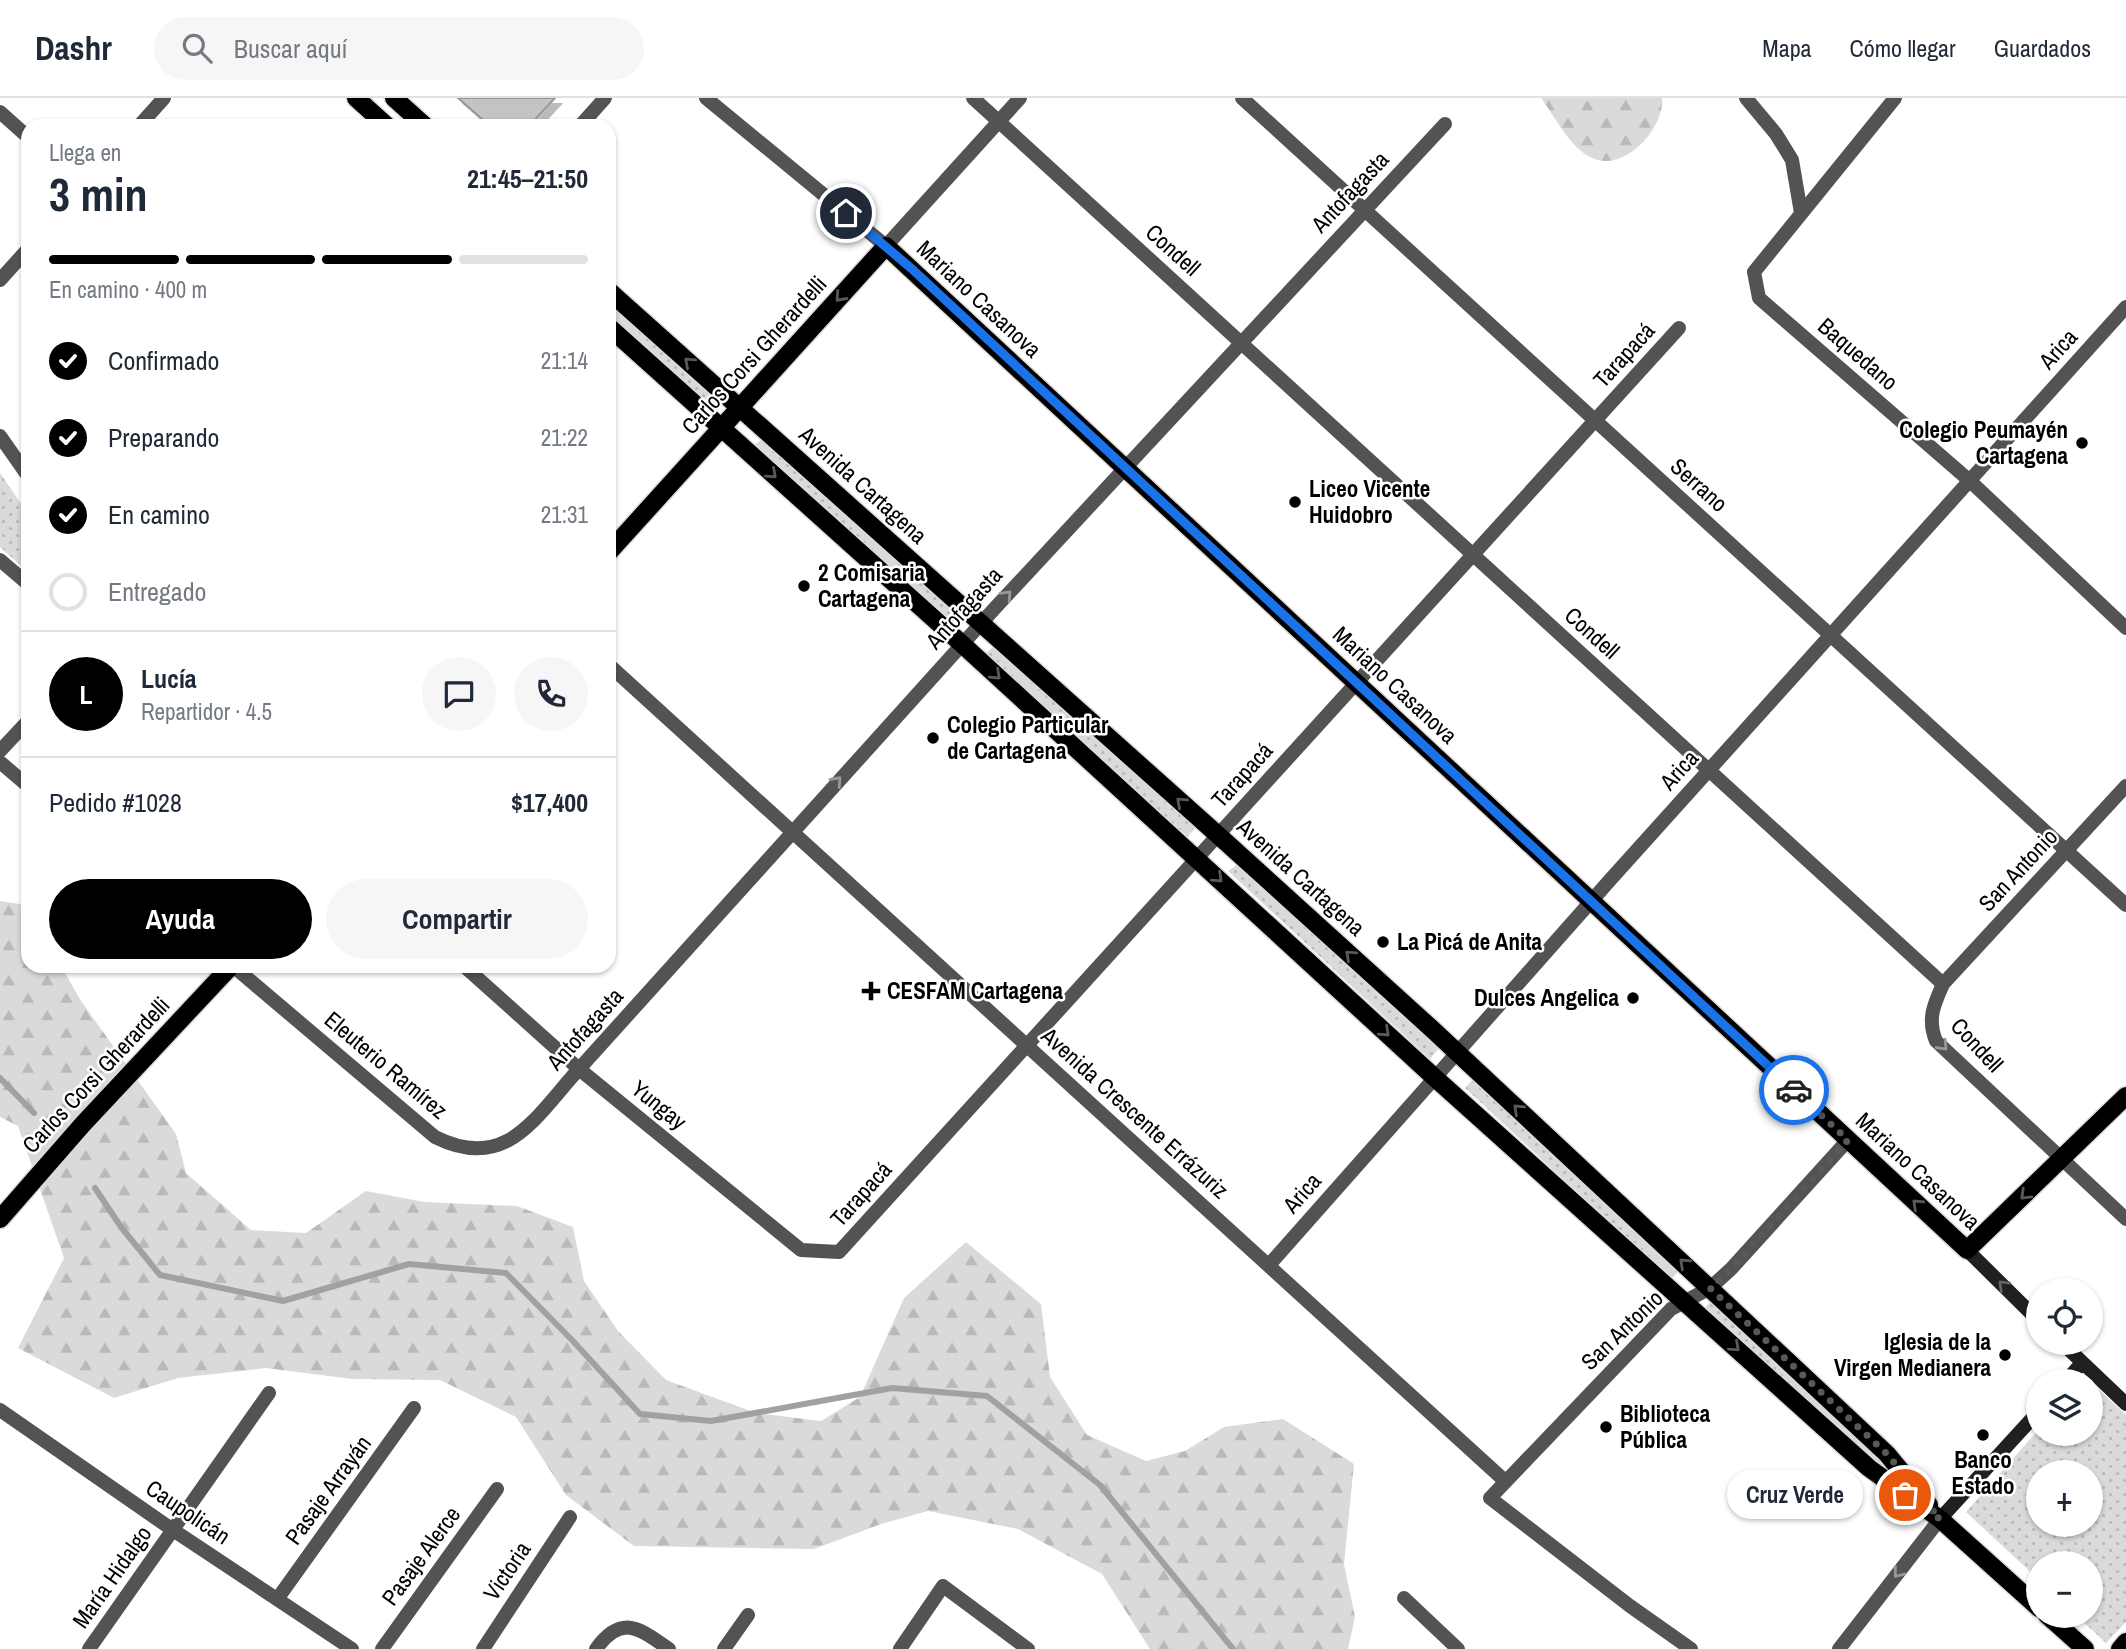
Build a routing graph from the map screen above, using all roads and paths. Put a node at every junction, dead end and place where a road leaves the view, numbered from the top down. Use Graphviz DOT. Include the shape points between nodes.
graph roads {
  1 [pos="164,98"];
  2 [pos="356,98"];
  3 [pos="394,98"];
  4 [pos="605,98"];
  5 [pos="706,98"];
  6 [pos="973,98"];
  7 [pos="1020,98"];
  8 [pos="1241,98"];
  9 [pos="1746,98"];
  10 [pos="1895,98"];
  11 [pos="0,112"];
  12 [pos="145,119"];
  13 [pos="379,119"];
  14 [pos="417,119"];
  15 [pos="586,119"];
  16 [pos="999,121"];
  17 [pos="1445,124"];
  18 [pos="21,131"];
  19 [pos="1364,210"];
  20 [pos="1801,213"];
  21 [pos="886,246"];
  22 [pos="21,257"];
  23 [pos="0,280"];
  24 [pos="616,297"];
  25 [pos="2126,307"];
  26 [pos="1679,328"];
  27 [pos="616,333"];
  28 [pos="1241,343"];
  29 [pos="740,407"];
  30 [pos="1595,421"];
  31 [pos="721,429"];
  32 [pos="0,436"];
  33 [pos="21,466"];
  34 [pos="1124,467"];
  35 [pos="1970,481"];
  36 [pos="616,544"];
  37 [pos="1473,555"];
  38 [pos="0,560"];
  39 [pos="21,578"];
  40 [pos="981,624"];
  41 [pos="2126,628"];
  42 [pos="1830,635"];
  43 [pos="962,644"];
  44 [pos="616,671"];
  45 [pos="1357,683"];
  46 [pos="21,728"];
  47 [pos="0,751"];
  48 [pos="0,762"];
  49 [pos="1709,771"];
  50 [pos="21,780"];
  51 [pos="2126,786"];
  52 [pos="792,832"];
  53 [pos="1218,835"];
  54 [pos="2066,850"];
  55 [pos="1197,859"];
  56 [pos="1592,901"];
  57 [pos="2126,905"];
  58 [pos="225,973"];
  59 [pos="240,973"];
  60 [pos="472,973"];
  61 [pos="1943,984"];
  62 [pos="1027,1045"];
  63 [pos="1457,1052"];
  64 [pos="579,1069"];
  65 [pos="1434,1077"];
  66 [pos="2126,1096"];
  67 [pos="524,1129"];
  68 [pos="1848,1140"];
  69 [pos="2062,1160"];
  70 [pos="0,1219"];
  71 [pos="2126,1219"];
  72 [pos="1967,1250"];
  73 [pos="839,1252"];
  74 [pos="1269,1265"];
  75 [pos="1710,1288"];
  76 [pos="1684,1302"];
  77 [pos="2026,1308"];
  78 [pos="2074,1355"];
  79 [pos="2082,1363"];
  80 [pos="2077,1369"];
  81 [pos="269,1393"];
  82 [pos="2126,1404"];
  83 [pos="414,1408"];
  84 [pos="0,1410"];
  85 [pos="2026,1425"];
  86 [pos="1506,1481"];
  87 [pos="497,1489"];
  88 [pos="570,1517"];
  89 [pos="1940,1519"];
  90 [pos="173,1530"];
  91 [pos="2026,1596"];
  92 [pos="278,1598"];
  93 [pos="1404,1598"];
  94 [pos="748,1615"];
  95 [pos="2062,1628"];
  96 [pos="2126,1642"];
  97 [pos="89,1649"];
  98 [pos="352,1649"];
  99 [pos="382,1649"];
  100 [pos="483,1649"];
  101 [pos="596,1649"];
  102 [pos="669,1649"];
  103 [pos="724,1649"];
  104 [pos="901,1649"];
  105 [pos="1028,1649"];
  106 [pos="1458,1649"];
  107 [pos="1691,1649"];
  108 [pos="1839,1649"];
  109 [pos="2085,1649"];
  110 [pos="2120,1649"];
  1 -- 12 [label="street"];
  2 -- 13 [label="main road"];
  3 -- 14 [label="main road"];
  4 -- 15 [label="street"];
  5 -- 21 [label="street, Mariano Casanova"];
  6 -- 16 [label="street, Condell"];
  7 -- 16 [label="street, Carlos Corsi Gherardelli"];
  8 -- 19 [label="street, Serrano"];
  9 -- 20 [label="street" via="1792,160"];
  10 -- 20 [label="street"];
  11 -- 18 [label="street"];
  16 -- 21 [label="street, Carlos Corsi Gherardelli"];
  16 -- 28 [label="street, Condell"];
  17 -- 19 [label="street, Antofagasta"];
  19 -- 28 [label="street, Antofagasta"];
  19 -- 30 [label="street, Serrano"];
  20 -- 35 [label="street, Baquedano" via="1754,272 1759,298"];
  21 -- 29 [label="main road, Carlos Corsi Gherardelli, one-way"];
  21 -- 34 [label="main road, Mariano Casanova"];
  22 -- 23 [label="street"];
  29 -- 24 [label="main road, Avenida Cartagena, one-way"];
  25 -- 35 [label="street, Arica"];
  26 -- 30 [label="street, Tarapacá"];
  27 -- 31 [label="main road, Avenida Cartagena"];
  28 -- 34 [label="street, Antofagasta"];
  28 -- 37 [label="street, Condell"];
  29 -- 31 [label="main road, Carlos Corsi Gherardelli"];
  29 -- 40 [label="main road, Avenida Cartagena"];
  30 -- 37 [label="street, Tarapacá"];
  30 -- 42 [label="street, Serrano"];
  31 -- 36 [label="main road, Carlos Corsi Gherardelli"];
  31 -- 43 [label="main road, Avenida Cartagena, one-way"];
  32 -- 33 [label="street"];
  40 -- 34 [label="street, Antofagasta, one-way"];
  34 -- 45 [label="main road, Mariano Casanova"];
  35 -- 41 [label="street, Baquedano"];
  35 -- 42 [label="street, Arica"];
  37 -- 45 [label="street, Tarapacá"];
  37 -- 49 [label="street, Condell"];
  38 -- 39 [label="street"];
  40 -- 43 [label="street, Antofagasta"];
  53 -- 40 [label="main road, Avenida Cartagena, one-way"];
  42 -- 49 [label="street, Arica"];
  42 -- 54 [label="street, Serrano"];
  52 -- 43 [label="street, Antofagasta, one-way"];
  43 -- 55 [label="main road, Avenida Cartagena, one-way"];
  44 -- 52 [label="street, Avenida Crescente Errázuriz"];
  45 -- 53 [label="street, Tarapacá"];
  45 -- 56 [label="main road, Mariano Casanova"];
  46 -- 47 [label="street"];
  48 -- 50 [label="street"];
  49 -- 56 [label="street, Arica"];
  49 -- 61 [label="street, Condell"];
  51 -- 54 [label="street, San Antonio"];
  52 -- 62 [label="street, Avenida Crescente Errázuriz"];
  52 -- 64 [label="street, Antofagasta"];
  53 -- 55 [label="street, Tarapacá"];
  63 -- 53 [label="main road, Avenida Cartagena, one-way"];
  54 -- 57 [label="street, Serrano"];
  54 -- 61 [label="street, San Antonio"];
  55 -- 62 [label="street, Tarapacá"];
  55 -- 65 [label="main road, Avenida Cartagena, one-way"];
  56 -- 63 [label="street, Arica"];
  56 -- 68 [label="main road, Mariano Casanova"];
  58 -- 70 [label="main road, Carlos Corsi Gherardelli"];
  59 -- 67 [label="street, Eleuterio Ramírez" via="435,1137 483,1150 504,1144"];
  60 -- 64 [label="street, Yungay"];
  61 -- 69 [label="street, Condell, one-way" via="1930,1020 1936,1041"];
  62 -- 73 [label="street, Tarapacá"];
  62 -- 74 [label="street, Avenida Crescente Errázuriz"];
  63 -- 65 [label="street, Arica"];
  75 -- 63 [label="main road, Avenida Cartagena, one-way"];
  64 -- 67 [label="street, Antofagasta"];
  64 -- 73 [label="street, Yungay" via="801,1250"];
  65 -- 74 [label="street, Arica"];
  65 -- 76 [label="main road, Avenida Cartagena"];
  66 -- 69 [label="main road"];
  72 -- 68 [label="main road, Mariano Casanova, one-way"];
  68 -- 75 [label="street, San Antonio"];
  69 -- 71 [label="street, Condell"];
  69 -- 72 [label="main road, one-way"];
  77 -- 72 [label="main road, Mariano Casanova, one-way"];
  74 -- 86 [label="street, Avenida Crescente Errázuriz"];
  75 -- 76 [label="street, San Antonio"];
  75 -- 89 [label="main road, Avenida Cartagena" via="1887,1454"];
  76 -- 86 [label="street, San Antonio" via="1671,1309"];
  76 -- 89 [label="main road, Avenida Cartagena, one-way" via="1869,1468"];
  78 -- 79 [label="main road"];
  79 -- 80 [label="main road"];
  79 -- 82 [label="main road"];
  81 -- 90 [label="street, María Hidalgo"];
  83 -- 92 [label="street, Pasaje Arrayán"];
  84 -- 90 [label="street, Caupolicán"];
  85 -- 89 [label="main road"];
  86 -- 107 [label="street, San Antonio" via="1490,1498"];
  87 -- 99 [label="street, Pasaje Alerce"];
  88 -- 100 [label="street, Victoria"];
  89 -- 91 [label="main road, Avenida Cartagena"];
  89 -- 108 [label="street, one-way"];
  90 -- 92 [label="street, Caupolicán"];
  90 -- 97 [label="street, María Hidalgo"];
  92 -- 98 [label="street, Caupolicán"];
  93 -- 106 [label="street"];
  94 -- 103 [label="street"];
  95 -- 109 [label="main road"];
  96 -- 110 [label="main road"];
  101 -- 102 [label="street" via="612,1632 628,1626"];
  104 -- 105 [label="street" via="943,1586"];
}
